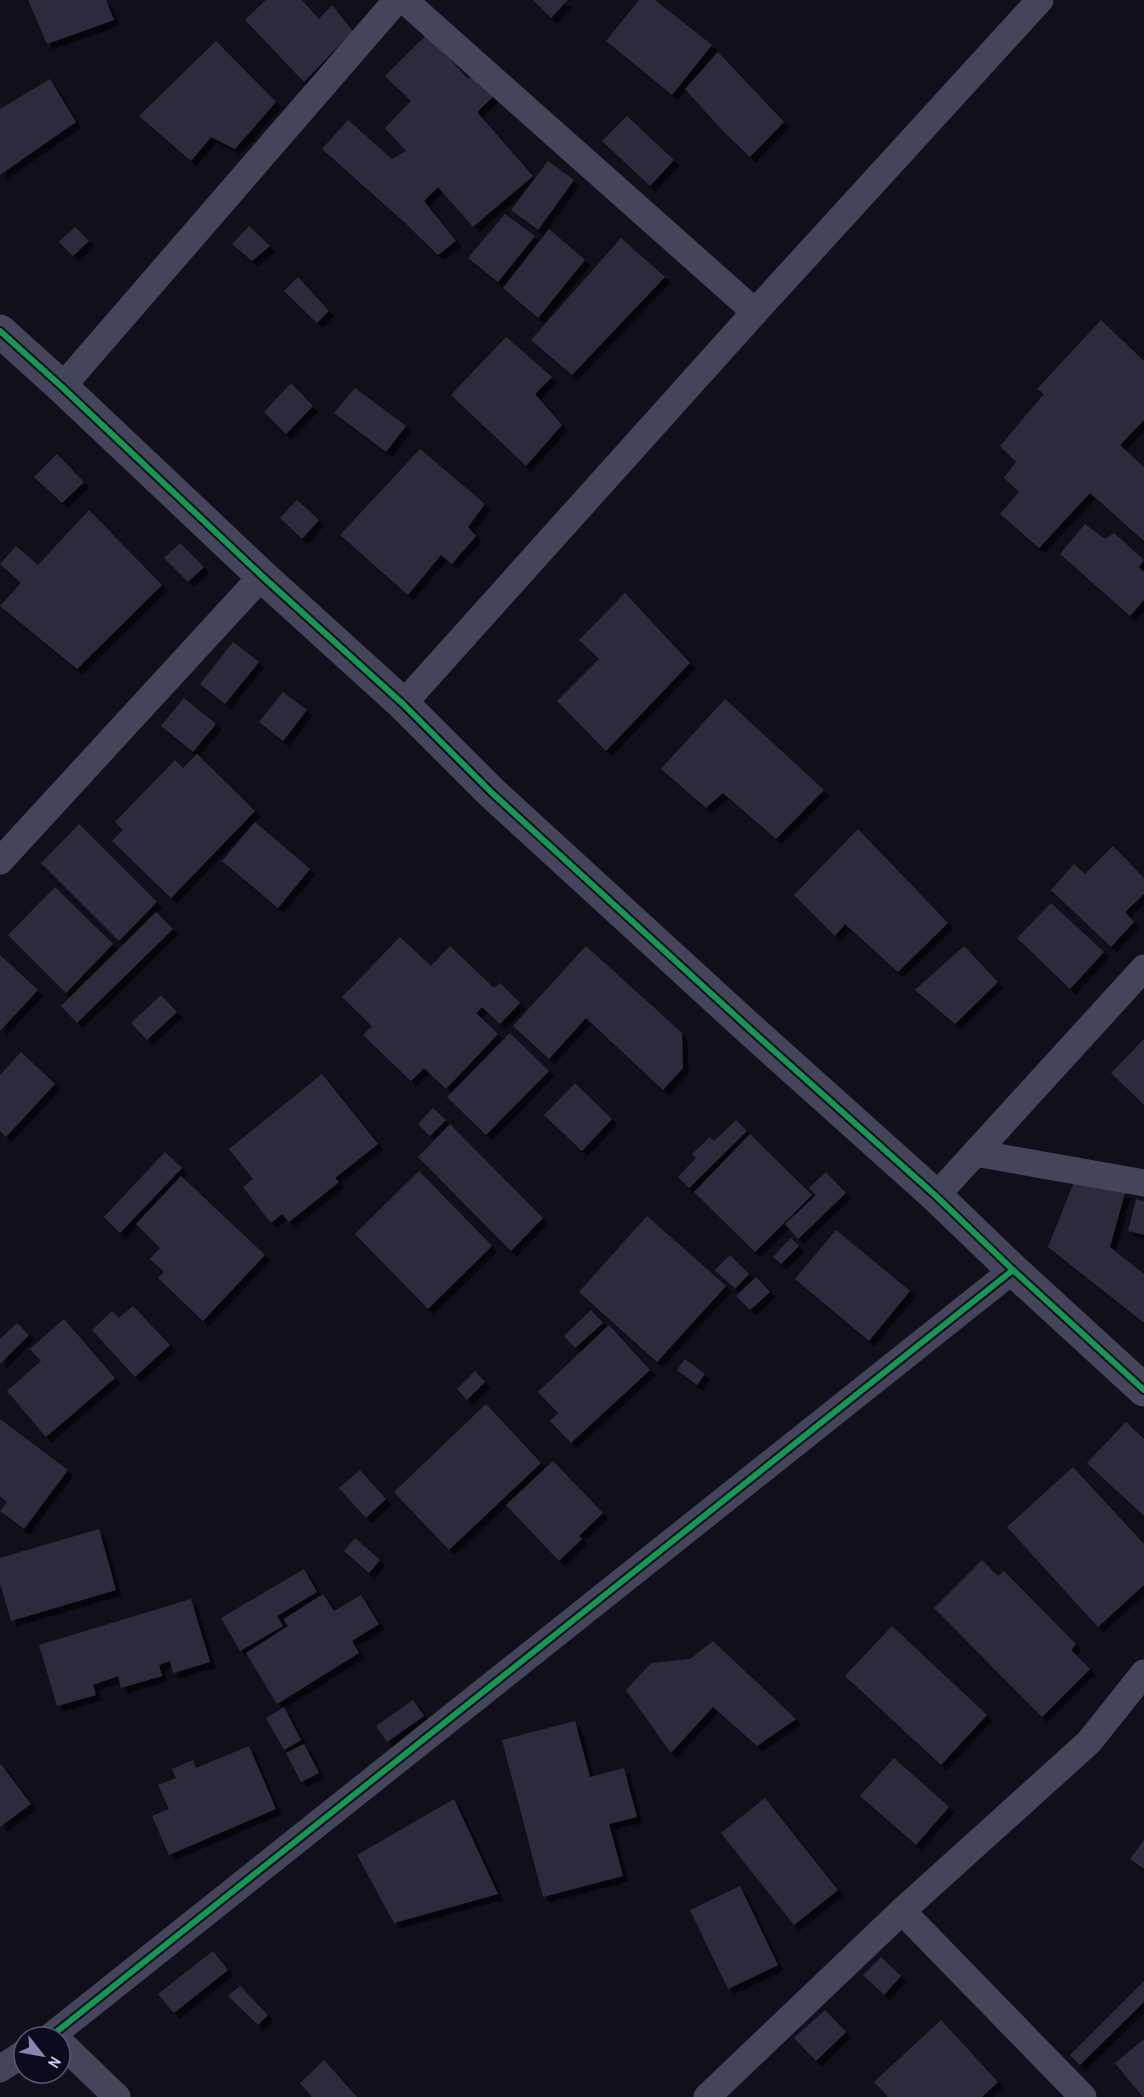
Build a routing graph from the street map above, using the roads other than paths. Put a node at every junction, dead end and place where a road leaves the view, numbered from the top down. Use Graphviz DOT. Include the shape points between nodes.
graph roads {
  1 [pos="397,0"];
  2 [pos="404,0"];
  3 [pos="1040,0"];
  4 [pos="755,312"];
  5 [pos="1,333"];
  6 [pos="62,387"];
  7 [pos="262,576"];
  8 [pos="403,704"];
  9 [pos="0,861"];
  10 [pos="1144,968"];
  11 [pos="975,1153"];
  12 [pos="1144,1183"];
  13 [pos="936,1196"];
  14 [pos="1013,1270"];
  15 [pos="1144,1390"];
  16 [pos="1144,1673"];
  17 [pos="902,1911"];
  18 [pos="70,2025"];
  19 [pos="72,2055"];
  20 [pos="117,2097"];
  21 [pos="707,2097"];
  22 [pos="1083,2097"];
  1 -- 6 [label="street"];
  2 -- 4 [label="street"];
  3 -- 4 [label="street"];
  4 -- 8 [label="street"];
  5 -- 6 [label="street"];
  6 -- 7 [label="street"];
  7 -- 8 [label="street"];
  7 -- 9 [label="street"];
  8 -- 13 [label="street" via="491,792"];
  10 -- 11 [label="street"];
  11 -- 12 [label="street"];
  11 -- 13 [label="street"];
  13 -- 14 [label="street"];
  14 -- 15 [label="street"];
  14 -- 18 [label="street"];
  16 -- 17 [label="street" via="1089,1742"];
  17 -- 21 [label="street"];
  17 -- 22 [label="street"];
  19 -- 20 [label="street"];
}
